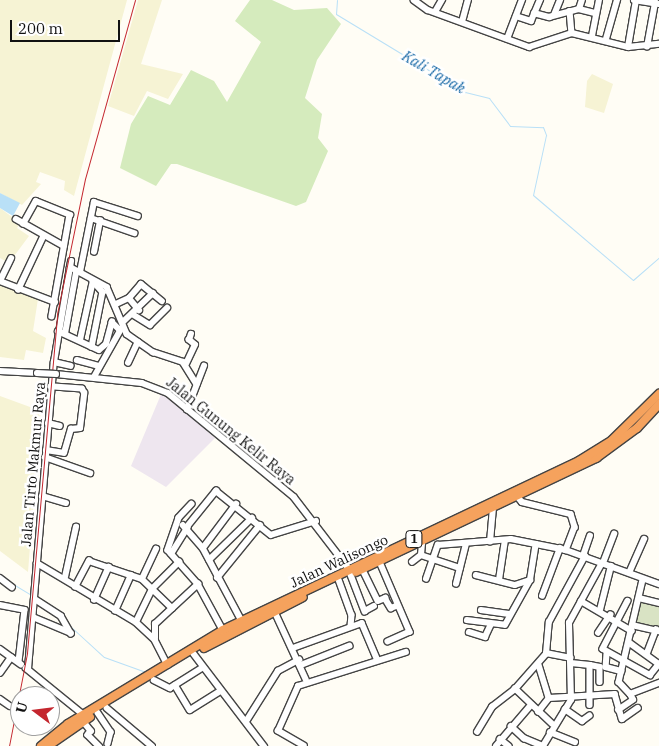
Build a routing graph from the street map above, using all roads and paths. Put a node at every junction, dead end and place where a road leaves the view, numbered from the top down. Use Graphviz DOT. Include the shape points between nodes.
graph roads {
  1 [pos="414,0"];
  2 [pos="442,0"];
  3 [pos="468,0"];
  4 [pos="522,0"];
  5 [pos="540,0"];
  6 [pos="560,0"];
  7 [pos="582,0"];
  8 [pos="599,0"];
  9 [pos="617,0"];
  10 [pos="636,0"];
  11 [pos="658,3"];
  12 [pos="579,9"];
  13 [pos="570,11"];
  14 [pos="435,12"];
  15 [pos="534,13"];
  16 [pos="595,13"];
  17 [pos="554,15"];
  18 [pos="516,16"];
  19 [pos="462,22"];
  20 [pos="572,32"];
  21 [pos="592,36"];
  22 [pos="507,39"];
  23 [pos="606,39"];
  24 [pos="659,44"];
  25 [pos="628,47"];
  26 [pos="647,47"];
  27 [pos="138,216"];
  28 [pos="16,218"];
  29 [pos="91,218"];
  30 [pos="100,221"];
  31 [pos="23,224"];
  32 [pos="134,232"];
  33 [pos="44,237"];
  34 [pos="64,246"];
  35 [pos="94,252"];
  36 [pos="11,258"];
  37 [pos="78,272"];
  38 [pos="0,281"];
  39 [pos="18,290"];
  40 [pos="153,293"];
  41 [pos="129,298"];
  42 [pos="162,301"];
  43 [pos="54,302"];
  44 [pos="116,304"];
  45 [pos="141,307"];
  46 [pos="168,308"];
  47 [pos="134,315"];
  48 [pos="52,316"];
  49 [pos="124,321"];
  50 [pos="122,329"];
  51 [pos="58,331"];
  52 [pos="65,334"];
  53 [pos="191,334"];
  54 [pos="80,340"];
  55 [pos="138,342"];
  56 [pos="92,348"];
  57 [pos="77,360"];
  58 [pos="54,362"];
  59 [pos="128,363"];
  60 [pos="186,364"];
  61 [pos="71,366"];
  62 [pos="100,366"];
  63 [pos="204,366"];
  64 [pos="0,371"];
  65 [pos="94,377"];
  66 [pos="196,384"];
  67 [pos="51,387"];
  68 [pos="659,394"];
  69 [pos="659,404"];
  70 [pos="186,410"];
  71 [pos="48,423"];
  72 [pos="60,426"];
  73 [pos="46,450"];
  74 [pos="45,457"];
  75 [pos="90,473"];
  76 [pos="42,496"];
  77 [pos="518,497"];
  78 [pos="66,503"];
  79 [pos="192,504"];
  80 [pos="236,504"];
  81 [pos="493,509"];
  82 [pos="252,518"];
  83 [pos="316,521"];
  84 [pos="180,522"];
  85 [pos="260,525"];
  86 [pos="76,527"];
  87 [pos="186,528"];
  88 [pos="614,534"];
  89 [pos="590,536"];
  90 [pos="644,539"];
  91 [pos="505,540"];
  92 [pos="490,542"];
  93 [pos="229,544"];
  94 [pos="422,544"];
  95 [pos="466,544"];
  96 [pos="536,544"];
  97 [pos="203,548"];
  98 [pos="156,549"];
  99 [pos="563,549"];
  100 [pos="238,551"];
  101 [pos="172,555"];
  102 [pos="420,555"];
  103 [pos="584,556"];
  104 [pos="209,560"];
  105 [pos="432,560"];
  106 [pos="179,562"];
  107 [pos="380,562"];
  108 [pos="412,562"];
  109 [pos="37,563"];
  110 [pos="602,563"];
  111 [pos="611,566"];
  112 [pos="109,567"];
  113 [pos="460,568"];
  114 [pos="363,570"];
  115 [pos="350,572"];
  116 [pos="628,573"];
  117 [pos="131,575"];
  118 [pos="476,575"];
  119 [pos="65,577"];
  120 [pos="0,578"];
  121 [pos="217,578"];
  122 [pos="142,579"];
  123 [pos="339,580"];
  124 [pos="426,580"];
  125 [pos="499,580"];
  126 [pos="530,580"];
  127 [pos="643,580"];
  128 [pos="198,584"];
  129 [pos="456,584"];
  130 [pos="659,584"];
  131 [pos="75,586"];
  132 [pos="12,587"];
  133 [pos="152,589"];
  134 [pos="542,596"];
  135 [pos="35,597"];
  136 [pos="639,598"];
  137 [pos="94,600"];
  138 [pos="581,601"];
  139 [pos="628,601"];
  140 [pos="659,603"];
  141 [pos="0,605"];
  142 [pos="374,606"];
  143 [pos="396,606"];
  144 [pos="172,608"];
  145 [pos="481,610"];
  146 [pos="600,610"];
  147 [pos="115,611"];
  148 [pos="275,612"];
  149 [pos="509,614"];
  150 [pos="610,615"];
  151 [pos="33,617"];
  152 [pos="467,620"];
  153 [pos="242,621"];
  154 [pos="619,621"];
  155 [pos="136,622"];
  156 [pos="491,624"];
  157 [pos="350,626"];
  158 [pos="632,628"];
  159 [pos="223,630"];
  160 [pos="657,630"];
  161 [pos="469,632"];
  162 [pos="598,633"];
  163 [pos="155,640"];
  164 [pos="388,642"];
  165 [pos="630,642"];
  166 [pos="349,646"];
  167 [pos="293,648"];
  168 [pos="0,649"];
  169 [pos="406,652"];
  170 [pos="546,653"];
  171 [pos="647,653"];
  172 [pos="194,654"];
  173 [pos="607,654"];
  174 [pos="11,657"];
  175 [pos="377,659"];
  176 [pos="624,660"];
  177 [pos="571,661"];
  178 [pos="300,663"];
  179 [pos="659,664"];
  180 [pos="168,665"];
  181 [pos="539,665"];
  182 [pos="24,666"];
  183 [pos="590,666"];
  184 [pos="202,668"];
  185 [pos="621,671"];
  186 [pos="0,673"];
  187 [pos="306,679"];
  188 [pos="154,680"];
  189 [pos="600,682"];
  190 [pos="659,682"];
  191 [pos="175,685"];
  192 [pos="136,688"];
  193 [pos="515,689"];
  194 [pos="220,691"];
  195 [pos="630,694"];
  196 [pos="571,696"];
  197 [pos="589,696"];
  198 [pos="549,698"];
  199 [pos="0,699"];
  200 [pos="531,705"];
  201 [pos="590,705"];
  202 [pos="10,706"];
  203 [pos="105,707"];
  204 [pos="565,708"];
  205 [pos="638,708"];
  206 [pos="618,710"];
  207 [pos="538,712"];
  208 [pos="98,713"];
  209 [pos="589,716"];
  210 [pos="84,718"];
  211 [pos="247,720"];
  212 [pos="552,724"];
  213 [pos="512,726"];
  214 [pos="477,732"];
  215 [pos="550,732"];
  216 [pos="500,739"];
  217 [pos="575,742"];
  218 [pos="108,745"];
  219 [pos="41,746"];
  220 [pos="48,746"];
  221 [pos="99,746"];
  222 [pos="152,746"];
  223 [pos="264,746"];
  224 [pos="304,746"];
  225 [pos="496,746"];
  226 [pos="509,746"];
  227 [pos="543,746"];
  1 -- 14 [label="street"];
  2 -- 14 [label="street"];
  3 -- 19 [label="street"];
  4 -- 18 [label="street"];
  5 -- 15 [label="street"];
  6 -- 17 [label="street"];
  7 -- 12 [label="street"];
  8 -- 16 [label="street"];
  9 -- 23 [label="street"];
  10 -- 11 [label="street"];
  10 -- 25 [label="street"];
  11 -- 26 [label="street"];
  12 -- 13 [label="street"];
  12 -- 16 [label="street"];
  13 -- 17 [label="street"];
  13 -- 20 [label="street"];
  14 -- 19 [label="street"];
  15 -- 17 [label="street"];
  15 -- 18 [label="street" via="531,21"];
  16 -- 21 [label="street"];
  18 -- 22 [label="street"];
  19 -- 22 [label="street"];
  20 -- 21 [label="street"];
  20 -- 22 [label="street" via="529,47"];
  21 -- 23 [label="street"];
  23 -- 25 [label="street"];
  24 -- 26 [label="street"];
  25 -- 26 [label="street"];
  27 -- 29 [label="street" via="96,202"];
  28 -- 31 [label="street"];
  29 -- 30 [label="street"];
  29 -- 37 [label="street"];
  30 -- 32 [label="street"];
  30 -- 35 [label="street"];
  31 -- 33 [label="street"];
  31 -- 34 [label="street" via="36,201 70,215"];
  33 -- 34 [label="street"];
  33 -- 39 [label="street"];
  34 -- 43 [label="street"];
  36 -- 38 [label="street"];
  37 -- 44 [label="street" via="103,284"];
  37 -- 51 [label="street, Jalan Tirto Makmur Raya" via="70,264"];
  37 -- 52 [label="street"];
  38 -- 39 [label="street"];
  39 -- 43 [label="street"];
  40 -- 41 [label="street" via="140,284"];
  40 -- 42 [label="street"];
  40 -- 45 [label="street"];
  41 -- 44 [label="street"];
  41 -- 45 [label="street"];
  43 -- 48 [label="street"];
  44 -- 49 [label="street"];
  45 -- 47 [label="street"];
  46 -- 47 [label="street" via="150,325"];
  47 -- 49 [label="street"];
  49 -- 50 [label="street"];
  50 -- 55 [label="street"];
  50 -- 56 [label="street" via="112,322 106,344 99,350"];
  50 -- 62 [label="street"];
  51 -- 52 [label="street"];
  51 -- 58 [label="street, Jalan Tirto Makmur Raya"];
  52 -- 54 [label="street"];
  53 -- 60 [label="street" via="189,340 195,344"];
  54 -- 56 [label="street"];
  54 -- 56 [label="street" via="93,281 103,292"];
  55 -- 59 [label="street"];
  55 -- 60 [label="street"];
  57 -- 62 [label="street"];
  58 -- 61 [label="street"];
  58 -- 67 [label="street, Jalan Tirto Makmur Raya"];
  60 -- 66 [label="street"];
  62 -- 65 [label="street"];
  63 -- 66 [label="street"];
  64 -- 65 [label="street, Jalan Gunung Kelir Raya, bridge"];
  65 -- 70 [label="street, Jalan Gunung Kelir Raya" via="151,384"];
  66 -- 70 [label="street"];
  67 -- 71 [label="street, Jalan Tirto Makmur Raya"];
  67 -- 73 [label="street" via="82,389 80,428 71,429 61,454"];
  68 -- 115 [label="highway, Jalan Walisongo / 1" via="612,440 579,461"];
  69 -- 77 [label="highway, Jalan Walisongo / 1" via="615,446"];
  70 -- 83 [label="street, Jalan Gunung Kelir Raya" via="288,492"];
  71 -- 72 [label="street"];
  71 -- 73 [label="street, Jalan Tirto Makmur Raya"];
  73 -- 74 [label="street, Jalan Tirto Makmur Raya"];
  74 -- 75 [label="street"];
  74 -- 76 [label="street, Jalan Tirto Makmur Raya"];
  76 -- 78 [label="street"];
  76 -- 109 [label="street, Jalan Tirto Makmur Raya"];
  77 -- 81 [label="highway, Jalan Walisongo / 1"];
  77 -- 99 [label="street" via="522,502 571,514 575,527"];
  79 -- 84 [label="street" via="179,518"];
  80 -- 82 [label="street"];
  80 -- 87 [label="street" via="215,491"];
  80 -- 97 [label="street"];
  81 -- 92 [label="street"];
  81 -- 94 [label="highway, Jalan Walisongo / 1"];
  82 -- 85 [label="street"];
  82 -- 93 [label="street"];
  83 -- 85 [label="street" via="273,535"];
  83 -- 115 [label="street, Jalan Gunung Kelir Raya"];
  84 -- 87 [label="street"];
  84 -- 101 [label="street" via="168,547"];
  85 -- 100 [label="street"];
  86 -- 119 [label="street"];
  87 -- 97 [label="street"];
  87 -- 101 [label="street"];
  88 -- 110 [label="street"];
  89 -- 103 [label="street"];
  90 -- 116 [label="street"];
  91 -- 92 [label="street"];
  91 -- 96 [label="street"];
  91 -- 125 [label="street"];
  92 -- 95 [label="street"];
  93 -- 100 [label="street"];
  93 -- 104 [label="street"];
  94 -- 102 [label="street"];
  94 -- 107 [label="highway, Jalan Walisongo / 1"];
  95 -- 105 [label="street" via="438,545"];
  95 -- 113 [label="street"];
  96 -- 99 [label="street"];
  96 -- 126 [label="street"];
  97 -- 104 [label="street"];
  98 -- 122 [label="street"];
  99 -- 103 [label="street"];
  99 -- 134 [label="street"];
  100 -- 121 [label="street"];
  101 -- 106 [label="street"];
  102 -- 105 [label="street"];
  102 -- 108 [label="street"];
  103 -- 110 [label="street"];
  103 -- 170 [label="street" via="548,622"];
  104 -- 121 [label="street"];
  105 -- 113 [label="street"];
  105 -- 124 [label="street"];
  106 -- 128 [label="street"];
  106 -- 133 [label="street"];
  107 -- 114 [label="highway, Jalan Walisongo / 1"];
  107 -- 143 [label="street" via="395,588"];
  109 -- 119 [label="street"];
  109 -- 135 [label="street, Jalan Tirto Makmur Raya"];
  110 -- 111 [label="street"];
  110 -- 138 [label="street"];
  111 -- 116 [label="street"];
  111 -- 146 [label="street"];
  112 -- 117 [label="street"];
  112 -- 131 [label="street" via="86,563"];
  112 -- 137 [label="street"];
  113 -- 129 [label="street"];
  114 -- 115 [label="highway, Jalan Walisongo / 1"];
  114 -- 143 [label="street" via="378,601 385,598 391,608"];
  115 -- 123 [label="highway, Jalan Walisongo / 1"];
  115 -- 142 [label="street, Jalan Gunung Kelir Raya" via="365,611"];
  115 -- 153 [label="highway, Jalan Walisongo / 1"];
  116 -- 127 [label="street"];
  117 -- 122 [label="street"];
  117 -- 147 [label="street"];
  118 -- 125 [label="street"];
  119 -- 131 [label="street"];
  120 -- 132 [label="street"];
  121 -- 153 [label="street"];
  122 -- 133 [label="street"];
  123 -- 148 [label="highway, Jalan Walisongo / 1"];
  123 -- 157 [label="street" via="352,616"];
  125 -- 126 [label="street" via="515,585"];
  126 -- 149 [label="street"];
  127 -- 130 [label="street"];
  127 -- 136 [label="street"];
  128 -- 144 [label="street"];
  128 -- 159 [label="street"];
  131 -- 137 [label="street"];
  133 -- 144 [label="street"];
  133 -- 155 [label="street"];
  135 -- 151 [label="street, Jalan Tirto Makmur Raya"];
  135 -- 151 [label="street" via="61,616 71,633"];
  136 -- 140 [label="street"];
  136 -- 158 [label="street"];
  137 -- 147 [label="street"];
  138 -- 146 [label="street"];
  138 -- 177 [label="street" via="568,624"];
  139 -- 154 [label="street"];
  141 -- 182 [label="street" via="25,610"];
  143 -- 164 [label="street" via="410,633"];
  144 -- 163 [label="street" via="155,624"];
  145 -- 149 [label="street"];
  146 -- 150 [label="street"];
  147 -- 155 [label="street"];
  148 -- 167 [label="street"];
  148 -- 172 [label="highway, Jalan Walisongo / 1"];
  149 -- 156 [label="street" via="504,625"];
  150 -- 154 [label="street"];
  150 -- 162 [label="street"];
  151 -- 182 [label="street, Jalan Tirto Makmur Raya"];
  152 -- 156 [label="street"];
  153 -- 159 [label="highway, Jalan Walisongo / 1"];
  154 -- 158 [label="street"];
  154 -- 173 [label="street" via="603,648"];
  155 -- 163 [label="street"];
  156 -- 161 [label="street" via="485,636"];
  157 -- 167 [label="street"];
  157 -- 175 [label="street" via="364,624"];
  158 -- 160 [label="street"];
  158 -- 165 [label="street"];
  159 -- 180 [label="highway, Jalan Walisongo / 1"];
  160 -- 171 [label="street"];
  163 -- 180 [label="street"];
  165 -- 171 [label="street"];
  165 -- 176 [label="street"];
  166 -- 178 [label="street"];
  167 -- 178 [label="street"];
  168 -- 174 [label="street"];
  169 -- 175 [label="street"];
  170 -- 177 [label="street"];
  170 -- 181 [label="street"];
  171 -- 179 [label="street"];
  172 -- 184 [label="street"];
  172 -- 188 [label="highway, Jalan Walisongo / 1"];
  173 -- 176 [label="street"];
  173 -- 185 [label="street" via="606,667"];
  174 -- 182 [label="street"];
  174 -- 186 [label="street"];
  175 -- 187 [label="street"];
  176 -- 179 [label="street" via="650,675"];
  176 -- 185 [label="street"];
  177 -- 183 [label="street"];
  177 -- 196 [label="street"];
  178 -- 187 [label="street"];
  178 -- 211 [label="street" via="278,671"];
  180 -- 192 [label="highway, Jalan Walisongo / 1"];
  181 -- 193 [label="street"];
  181 -- 198 [label="street"];
  182 -- 210 [label="street"];
  183 -- 189 [label="street" via="600,667"];
  183 -- 197 [label="street"];
  184 -- 191 [label="street"];
  184 -- 194 [label="street"];
  185 -- 195 [label="street" via="619,682"];
  187 -- 224 [label="street" via="298,686 278,731"];
  188 -- 191 [label="street" via="167,688"];
  188 -- 192 [label="highway, Jalan Walisongo / 1"];
  190 -- 195 [label="street"];
  191 -- 194 [label="street" via="191,710"];
  192 -- 203 [label="highway, Jalan Walisongo / 1"];
  193 -- 200 [label="street"];
  193 -- 214 [label="street" via="492,707"];
  194 -- 211 [label="street"];
  195 -- 206 [label="street" via="633,700"];
  196 -- 197 [label="street"];
  196 -- 198 [label="street"];
  196 -- 204 [label="street"];
  197 -- 201 [label="street"];
  197 -- 206 [label="street" via="615,694"];
  198 -- 207 [label="street"];
  199 -- 202 [label="street"];
  200 -- 207 [label="street"];
  200 -- 213 [label="street"];
  203 -- 208 [label="highway, 1"];
  203 -- 210 [label="highway, 1"];
  203 -- 222 [label="street"];
  204 -- 209 [label="street" via="582,721"];
  204 -- 212 [label="street"];
  205 -- 206 [label="street" via="622,719"];
  207 -- 212 [label="street"];
  208 -- 210 [label="highway, 1"];
  208 -- 218 [label="street" via="111,732"];
  210 -- 219 [label="highway, 1"];
  210 -- 220 [label="highway, 1"];
  210 -- 221 [label="street" via="90,731 88,734"];
  211 -- 223 [label="street"];
  212 -- 215 [label="street"];
  213 -- 216 [label="street"];
  213 -- 227 [label="street" via="525,739"];
  215 -- 217 [label="street"];
  215 -- 227 [label="street"];
  216 -- 225 [label="street"];
  216 -- 226 [label="street"];
}
